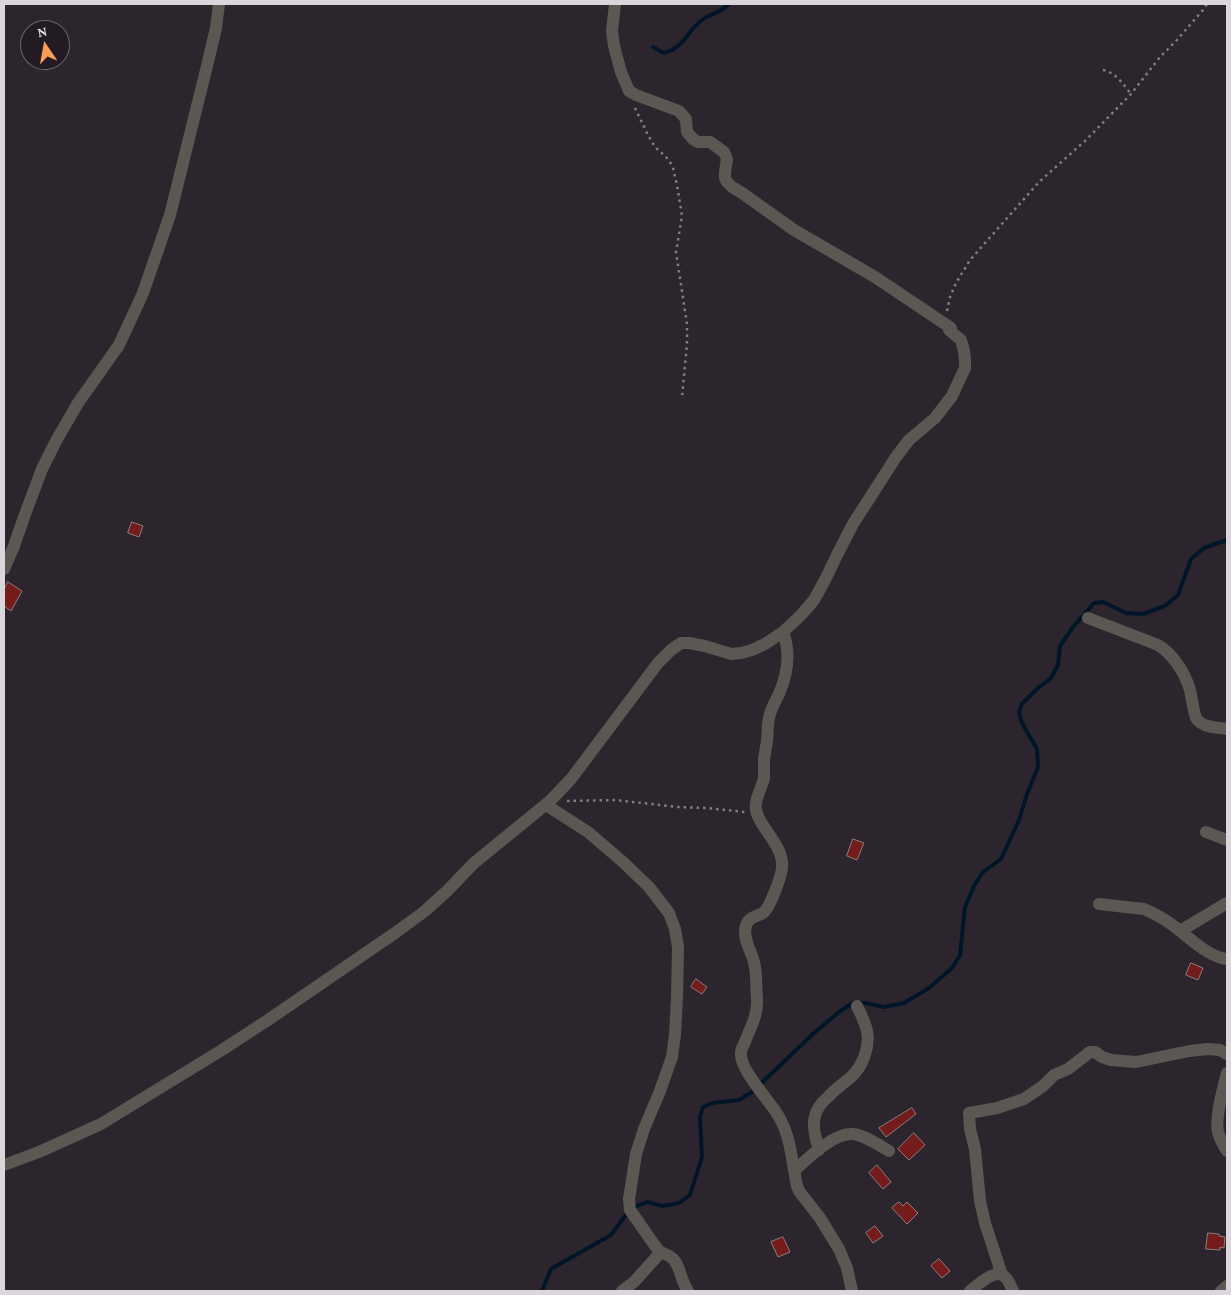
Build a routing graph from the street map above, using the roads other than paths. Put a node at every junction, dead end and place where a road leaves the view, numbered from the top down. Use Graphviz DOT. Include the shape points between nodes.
graph roads {
  1 [pos="220,4"];
  2 [pos="615,4"];
  3 [pos="4,569"];
  4 [pos="1088,618"];
  5 [pos="783,632"];
  6 [pos="1227,729"];
  7 [pos="548,803"];
  8 [pos="1206,832"];
  9 [pos="1227,840"];
  10 [pos="1227,903"];
  11 [pos="1099,904"];
  12 [pos="1180,931"];
  13 [pos="1227,959"];
  14 [pos="857,1006"];
  15 [pos="1227,1054"];
  16 [pos="1227,1073"];
  17 [pos="819,1150"];
  18 [pos="1227,1150"];
  19 [pos="889,1151"];
  20 [pos="4,1165"];
  21 [pos="794,1171"];
  22 [pos="661,1252"];
  23 [pos="1002,1275"];
  24 [pos="1227,1286"];
  25 [pos="622,1291"];
  26 [pos="688,1291"];
  27 [pos="852,1291"];
  28 [pos="970,1291"];
  29 [pos="1013,1291"];
  30 [pos="1221,1291"];
  31 [pos="1227,1291"];
  1 -- 3 [label="street" via="208,66 170,215 143,293 119,345 78,403 46,462"];
  2 -- 5 [label="street" via="614,46 620,72 629,91 679,111 686,119 687,132 693,139 710,142 724,152 727,159 725,178 732,187 794,230 839,255 951,328 949,330 961,340 964,351 965,368 952,396 896,457 852,524 814,600"];
  4 -- 6 [label="street" via="1164,649 1179,667 1198,722"];
  5 -- 7 [label="street" via="765,644 741,653 731,654 689,643 681,643 671,650 571,779"];
  5 -- 21 [label="street" via="789,652 788,663 770,713 764,778 756,803 756,814 778,848 782,868 767,909 748,920 745,927 754,961 757,1009 741,1060 783,1124"];
  7 -- 20 [label="street" via="474,863 425,911 260,1025 101,1124"];
  7 -- 22 [label="street" via="623,862 669,913 675,929 677,998 672,1057 636,1154 629,1199 630,1210"];
  8 -- 9 [label="street"];
  10 -- 12 [label="street"];
  11 -- 12 [label="street" via="1144,909"];
  12 -- 13 [label="street" via="1220,958"];
  14 -- 17 [label="street" via="867,1030 867,1049 857,1070 820,1104 815,1114"];
  15 -- 23 [label="street" via="1220,1050 1189,1051 1136,1062 1111,1060 1090,1052 1054,1075 1024,1100 968,1113 980,1201"];
  16 -- 18 [label="street" via="1220,1101 1218,1133"];
  17 -- 19 [label="street" via="838,1136 852,1134"];
  17 -- 21 [label="street"];
  21 -- 27 [label="street" via="799,1191 843,1257"];
  22 -- 25 [label="street"];
  22 -- 26 [label="street" via="675,1260"];
  23 -- 28 [label="street" via="990,1276"];
  23 -- 29 [label="street"];
  24 -- 30 [label="street"];
  30 -- 31 [label="street"];
}
